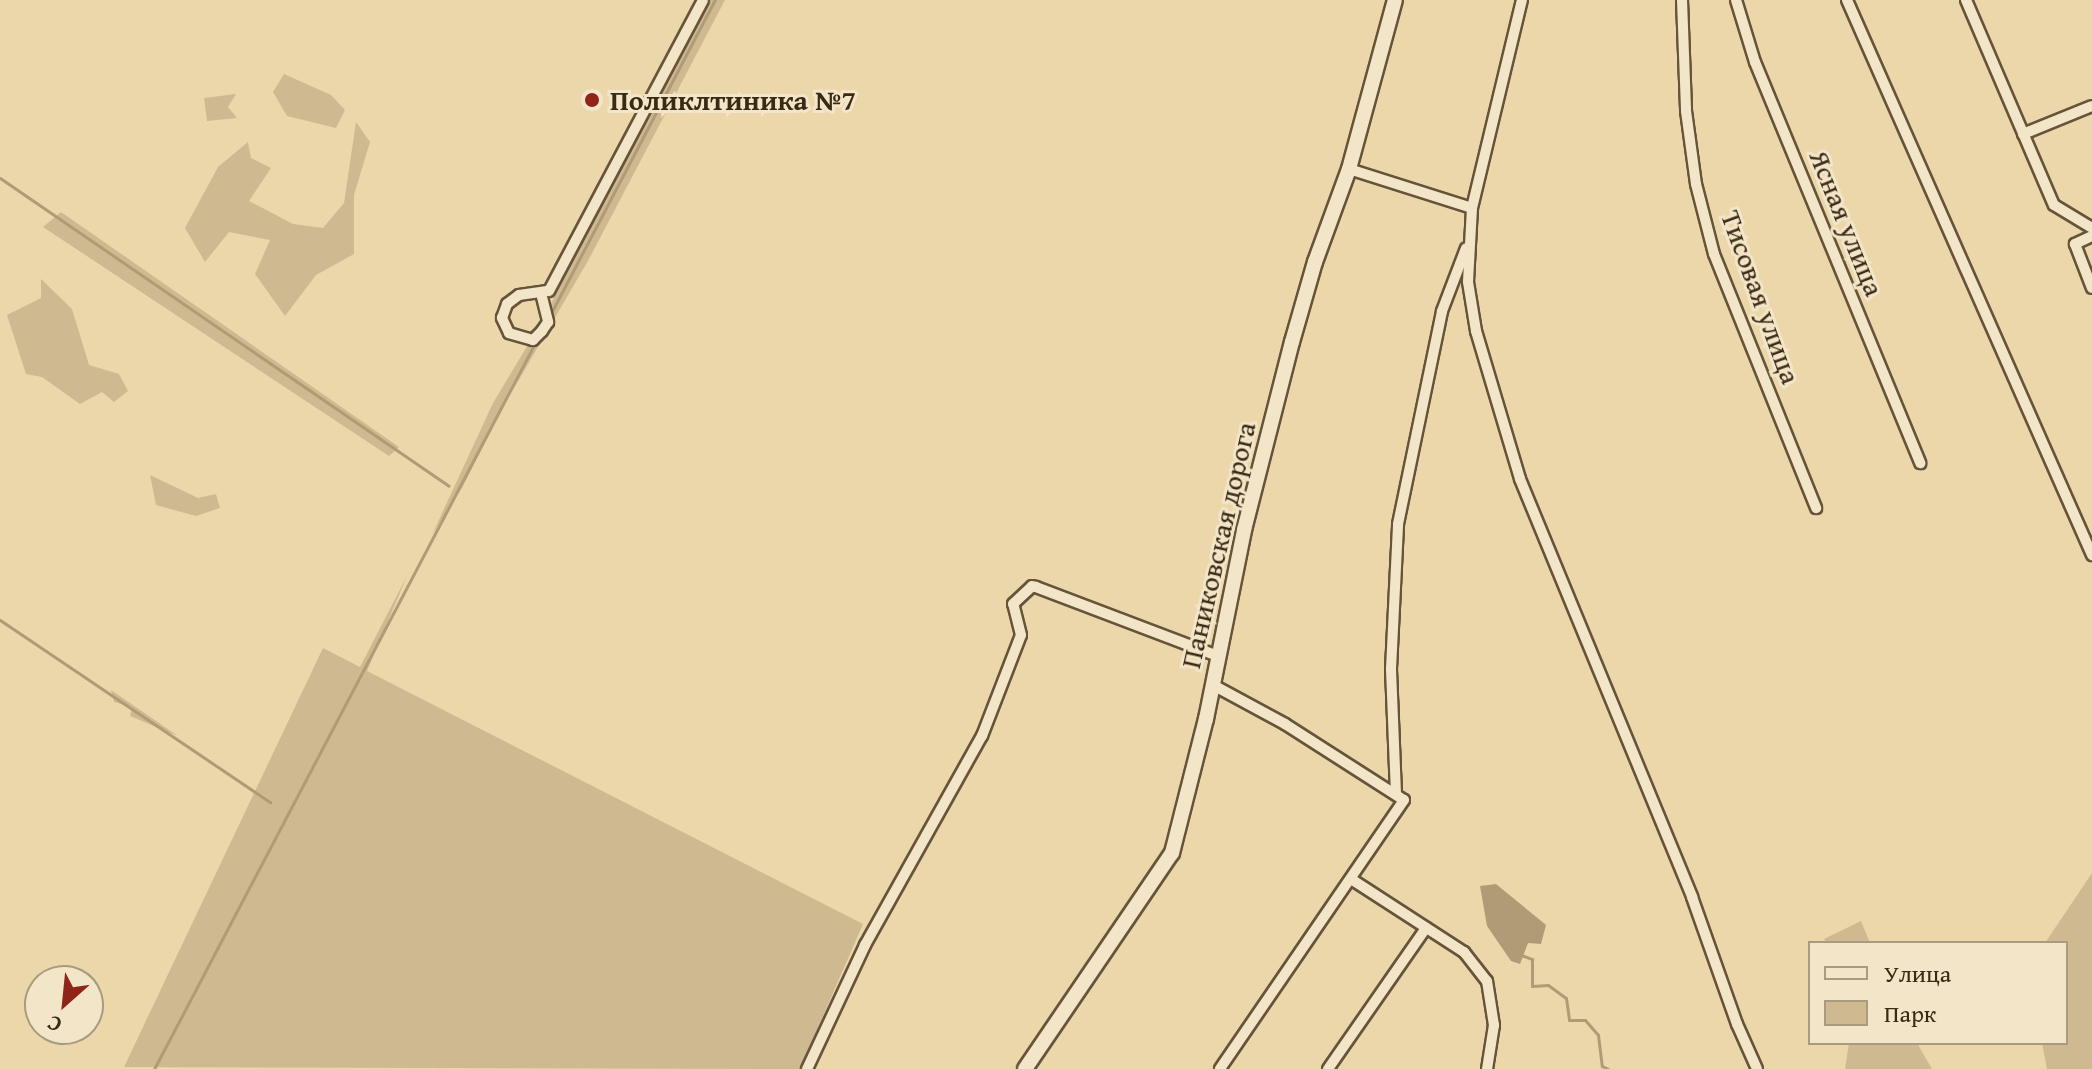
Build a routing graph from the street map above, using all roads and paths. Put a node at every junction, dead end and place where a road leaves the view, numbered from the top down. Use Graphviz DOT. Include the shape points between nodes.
graph roads {
  1 [pos="703,0"];
  2 [pos="1395,0"];
  3 [pos="1522,0"];
  4 [pos="1682,0"];
  5 [pos="1736,0"];
  6 [pos="1847,0"];
  7 [pos="1966,0"];
  8 [pos="2092,106"];
  9 [pos="2023,134"];
  10 [pos="1349,169"];
  11 [pos="1472,208"];
  12 [pos="2092,228"];
  13 [pos="2092,236"];
  14 [pos="1468,242"];
  15 [pos="2092,288"];
  16 [pos="541,293"];
  17 [pos="1920,463"];
  18 [pos="1816,508"];
  19 [pos="2089,542"];
  20 [pos="2092,555"];
  21 [pos="1218,656"];
  22 [pos="1213,685"];
  23 [pos="1396,794"];
  24 [pos="1351,879"];
  25 [pos="1426,928"];
  26 [pos="807,1069"];
  27 [pos="1025,1069"];
  28 [pos="1220,1069"];
  29 [pos="1328,1069"];
  30 [pos="1487,1069"];
  31 [pos="1757,1069"];
  1 -- 16 [label="street" via="549,291"];
  2 -- 10 [label="street, Паниковская дорога"];
  3 -- 11 [label="street"];
  4 -- 18 [label="street, Тисовая улица" via="1686,111 1696,184 1714,254"];
  5 -- 17 [label="street, Ясная улица" via="1755,62"];
  6 -- 19 [label="street"];
  7 -- 9 [label="street"];
  8 -- 9 [label="street"];
  9 -- 12 [label="street" via="2054,205"];
  10 -- 11 [label="street"];
  10 -- 21 [label="street, Паниковская дорога" via="1299,315"];
  11 -- 14 [label="street"];
  13 -- 15 [label="street" via="2075,244"];
  14 -- 23 [label="street" via="1442,311 1398,524 1391,669"];
  14 -- 31 [label="street" via="1476,331 1520,479"];
  16 -- 16 [label="street" via="519,295 507,304 502,318 509,333 533,340 542,331 548,322"];
  19 -- 20 [label="street"];
  21 -- 22 [label="street, Паниковская дорога"];
  21 -- 26 [label="street" via="1036,587 1013,604 1021,635 982,736 865,945"];
  22 -- 23 [label="street"];
  22 -- 27 [label="street, Паниковская дорога" via="1172,853"];
  23 -- 24 [label="street" via="1404,800"];
  24 -- 25 [label="street"];
  24 -- 28 [label="street"];
  25 -- 29 [label="street"];
  25 -- 30 [label="street" via="1464,952 1487,981 1494,1025"];
}
